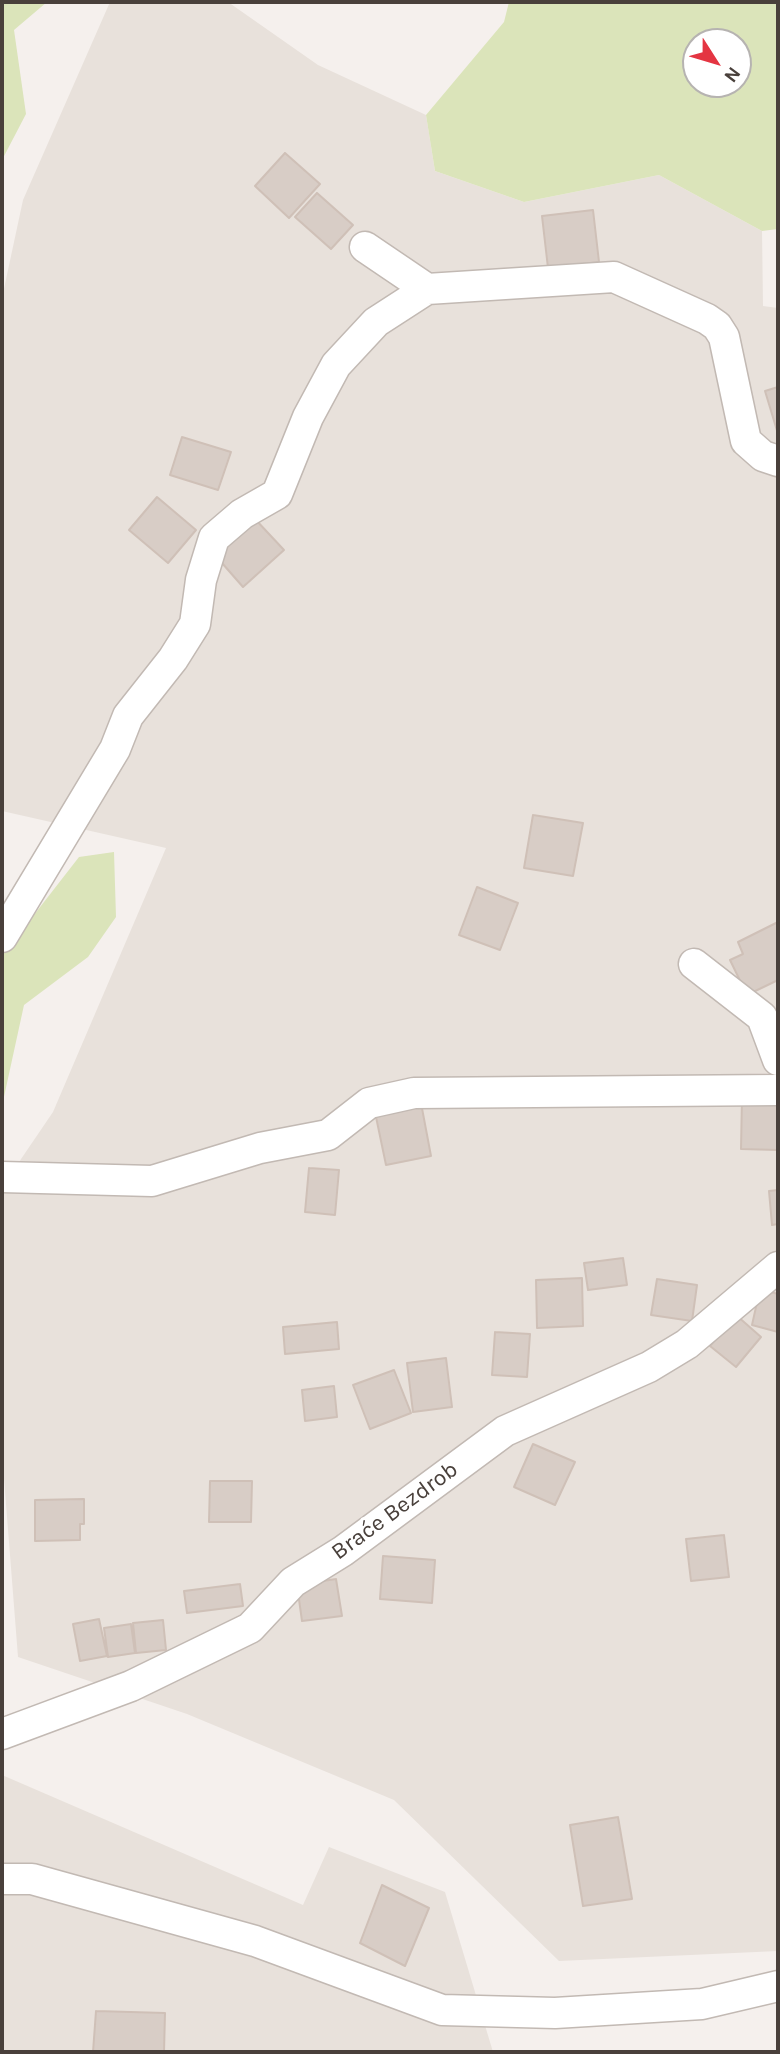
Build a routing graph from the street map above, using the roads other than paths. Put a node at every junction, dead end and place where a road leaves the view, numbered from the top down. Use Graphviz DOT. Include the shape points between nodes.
graph roads {
  1 [pos="365,247"];
  2 [pos="427,289"];
  3 [pos="778,461"];
  4 [pos="2,937"];
  5 [pos="694,964"];
  6 [pos="778,1060"];
  7 [pos="778,1090"];
  8 [pos="2,1177"];
  9 [pos="778,1268"];
  10 [pos="2,1734"];
  11 [pos="2,1879"];
  12 [pos="778,1986"];
  1 -- 2 [label="street"];
  2 -- 3 [label="street" via="614,277 707,319 724,337 746,441 762,456"];
  2 -- 4 [label="street" via="376,322 336,365 276,494 214,538 201,580 195,624 128,716 115,749"];
  5 -- 6 [label="street" via="762,1017"];
  7 -- 8 [label="street" via="414,1093 369,1103 328,1135 260,1148 152,1181"];
  9 -- 10 [label="street, Braće Bezdrob" via="687,1344 649,1367 505,1431 343,1551 293,1582 250,1628 131,1686"];
  11 -- 12 [label="street" via="32,1879 255,1941 442,2010 555,2013 702,2004"];
}
